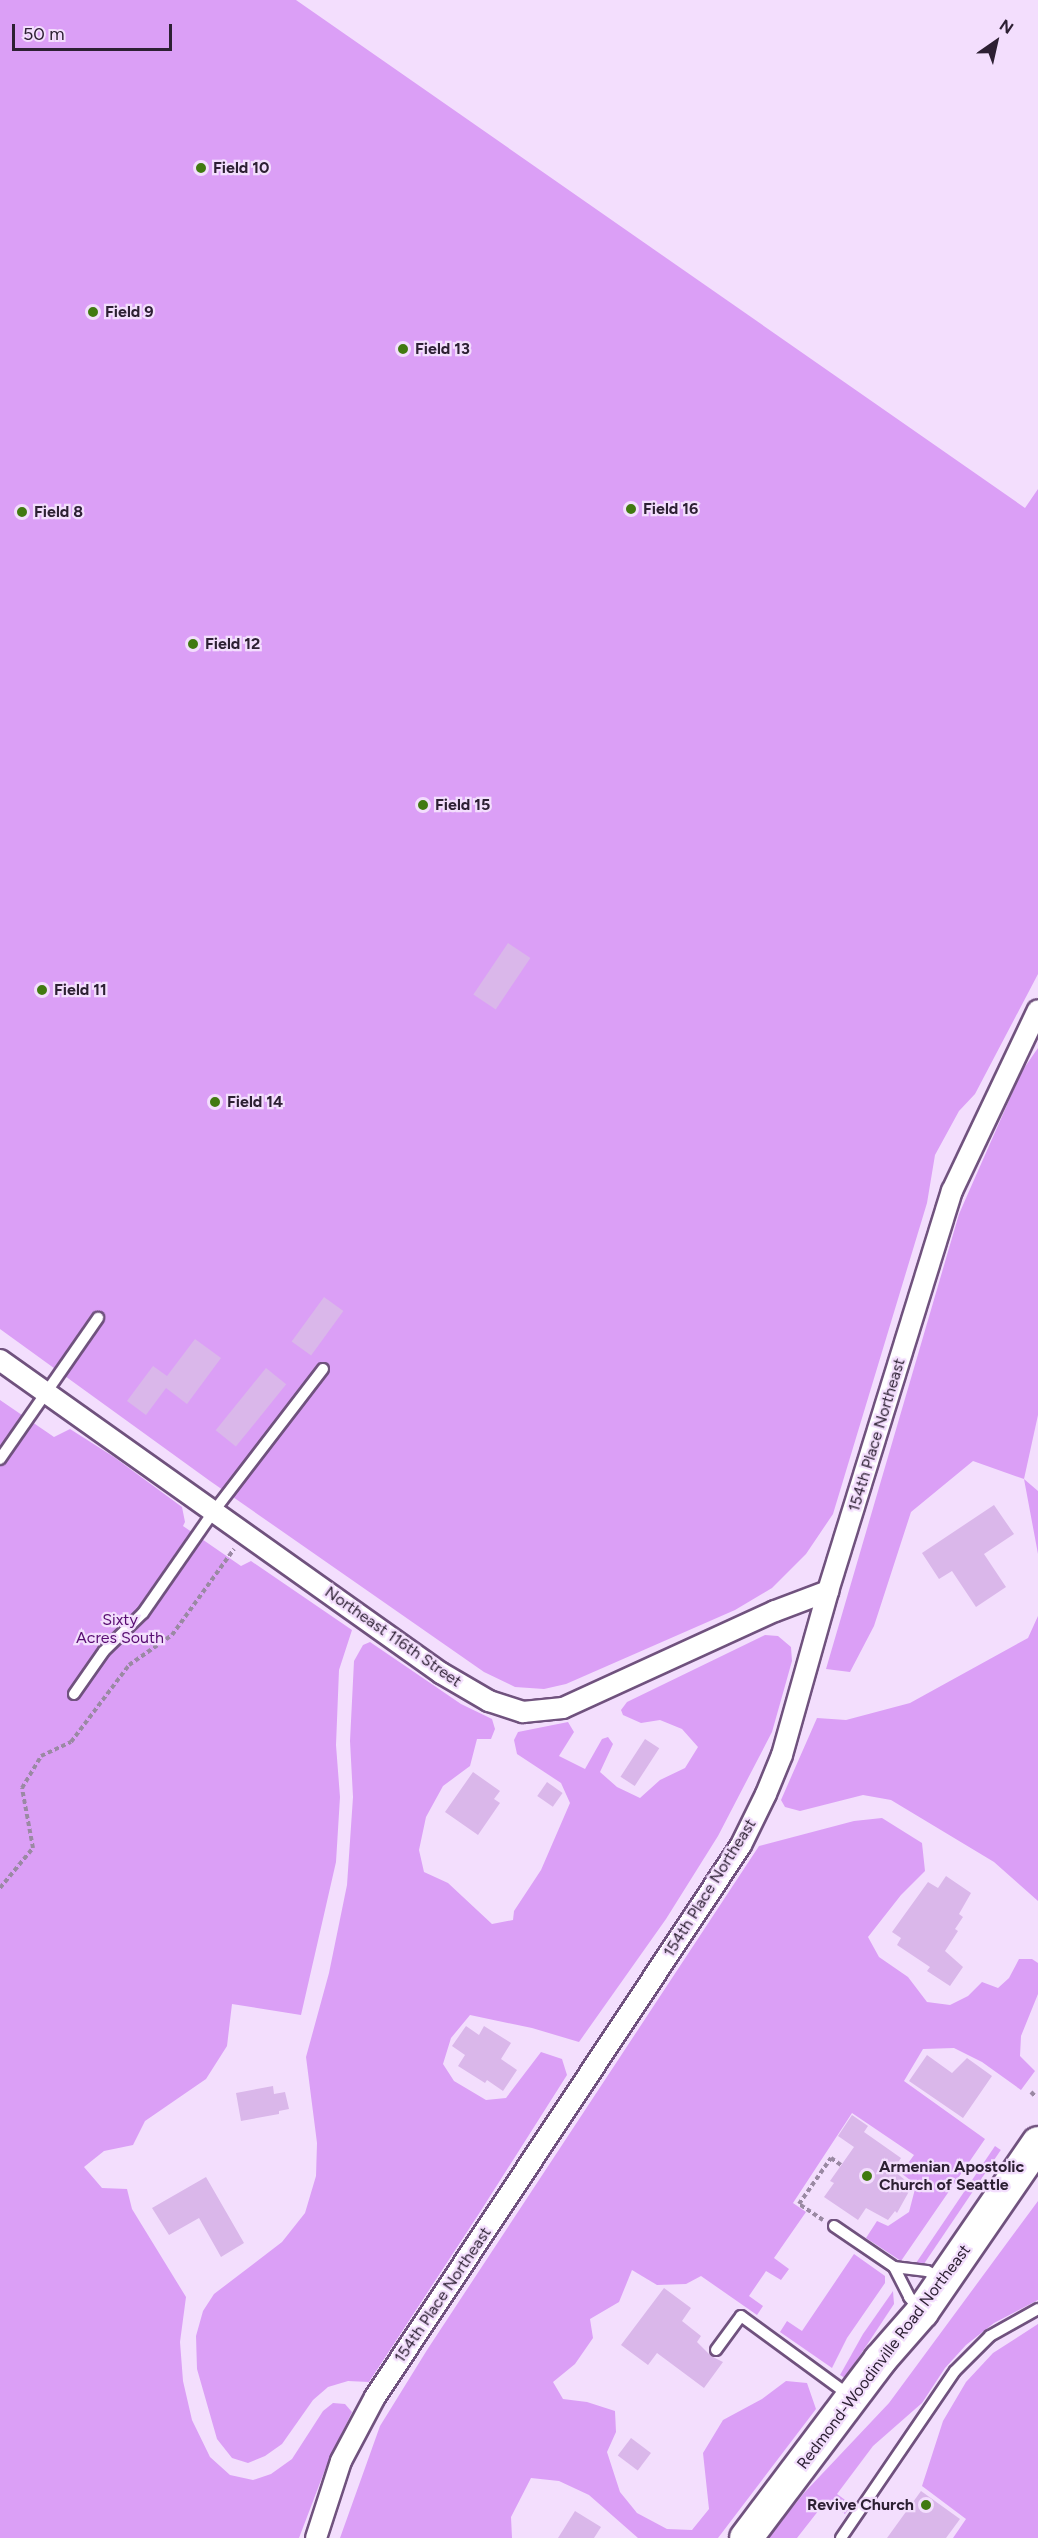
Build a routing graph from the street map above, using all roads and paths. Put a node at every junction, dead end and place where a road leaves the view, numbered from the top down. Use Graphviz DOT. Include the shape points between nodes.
graph roads {
  1 [pos="1038,1010"];
  2 [pos="98,1318"];
  3 [pos="0,1360"];
  4 [pos="323,1369"];
  5 [pos="47,1393"];
  6 [pos="0,1459"];
  7 [pos="214,1511"];
  8 [pos="245,1533"];
  9 [pos="828,1592"];
  10 [pos="74,1694"];
  11 [pos="0,1888"];
  12 [pos="1038,2143"];
  13 [pos="841,2165"];
  14 [pos="834,2226"];
  15 [pos="894,2267"];
  16 [pos="945,2280"];
  17 [pos="1038,2309"];
  18 [pos="922,2312"];
  19 [pos="716,2350"];
  20 [pos="851,2397"];
  21 [pos="316,2538"];
  22 [pos="747,2538"];
  23 [pos="841,2538"];
  1 -- 9 [label="street, 154th Place Northeast" via="952,1191"];
  2 -- 5 [label="lane"];
  3 -- 5 [label="street, Northeast 116th Street"];
  4 -- 7 [label="lane"];
  5 -- 6 [label="lane"];
  5 -- 7 [label="street, Northeast 116th Street"];
  7 -- 8 [label="street, Northeast 116th Street"];
  7 -- 10 [label="lane" via="143,1613 104,1651"];
  8 -- 9 [label="street, Northeast 116th Street" via="441,1673 489,1701 523,1712 563,1708 775,1611"];
  8 -- 11 [label="path" via="172,1635 129,1665 71,1742 41,1756 22,1788 33,1848"];
  9 -- 21 [label="street, 154th Place Northeast" via="782,1755 741,1845 375,2397 341,2461"];
  12 -- 16 [label="main road, Redmond-Woodinville Road Northeast"];
  13 -- 14 [label="path" via="831,2158 800,2204"];
  14 -- 15 [label="lane"];
  15 -- 16 [label="lane" via="927,2271"];
  15 -- 18 [label="lane" via="909,2298"];
  16 -- 18 [label="main road, Redmond-Woodinville Road Northeast"];
  17 -- 23 [label="lane" via="990,2336 955,2371"];
  18 -- 20 [label="main road, Redmond-Woodinville Road Northeast"];
  19 -- 20 [label="lane" via="741,2316"];
  20 -- 22 [label="main road, Redmond-Woodinville Road Northeast"];
}
